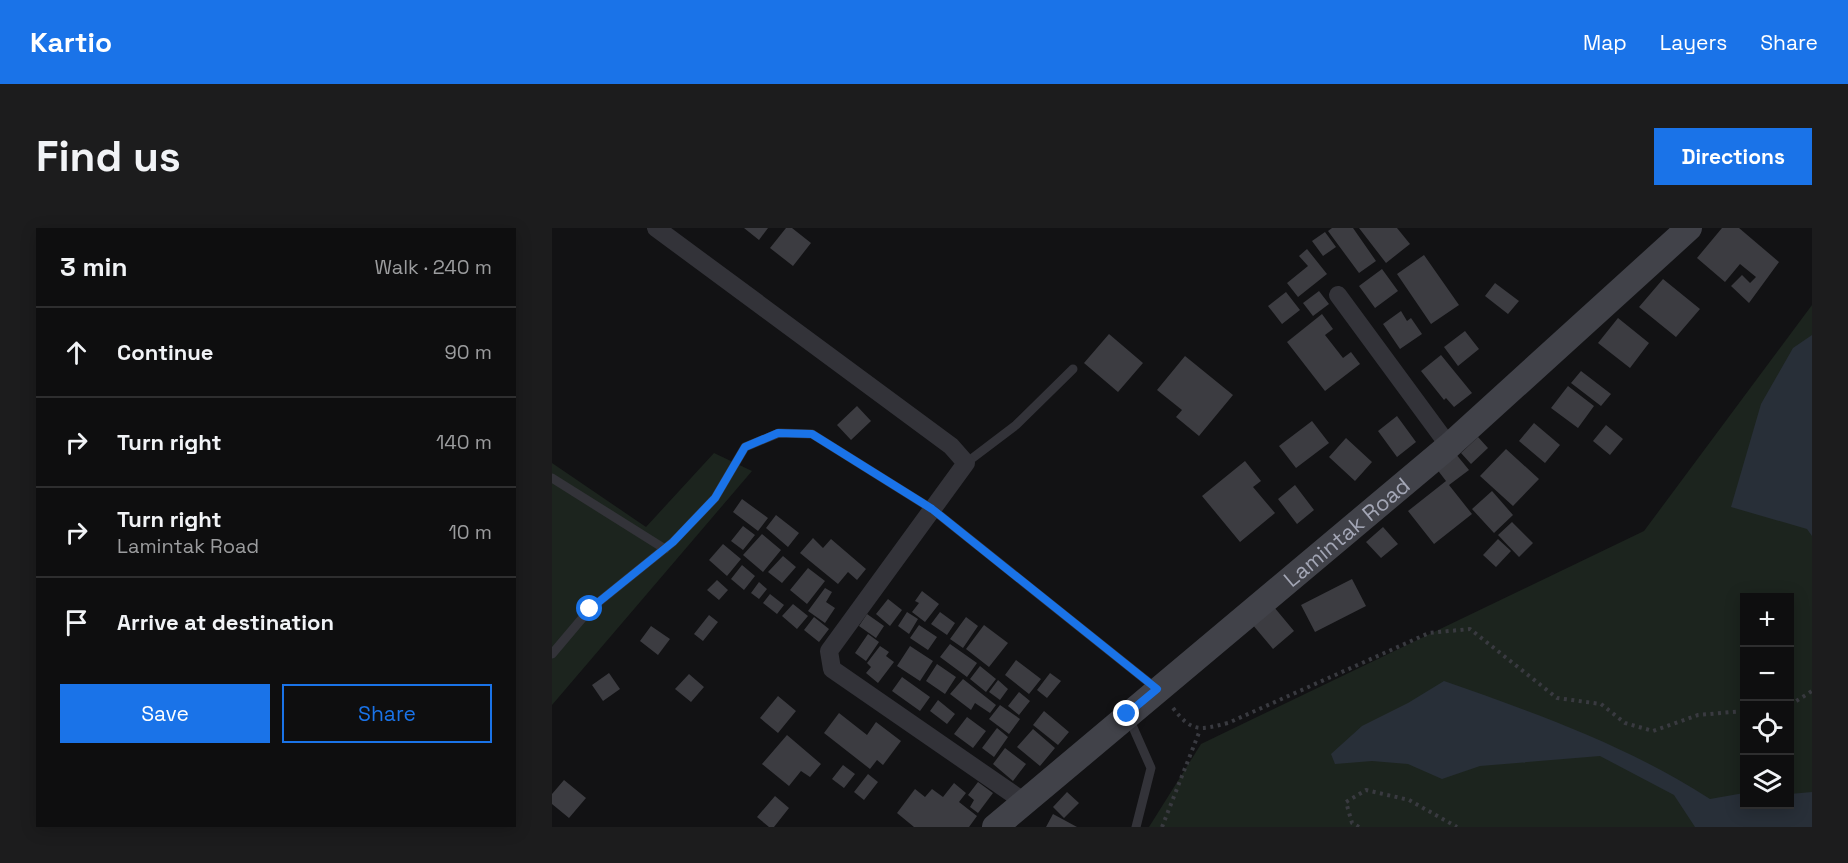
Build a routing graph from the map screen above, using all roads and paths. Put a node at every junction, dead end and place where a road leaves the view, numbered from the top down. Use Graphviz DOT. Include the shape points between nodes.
graph roads {
  1 [pos="656,228"];
  2 [pos="1689,228"];
  3 [pos="1338,295"];
  4 [pos="1073,369"];
  5 [pos="1449,446"];
  6 [pos="966,464"];
  7 [pos="552,478"];
  8 [pos="932,509"];
  9 [pos="665,549"];
  10 [pos="552,654"];
  11 [pos="1157,689"];
  12 [pos="1812,691"];
  13 [pos="1794,702"];
  14 [pos="1740,711"];
  15 [pos="1127,714"];
  16 [pos="1200,730"];
  17 [pos="1023,801"];
  18 [pos="995,827"];
  19 [pos="1136,827"];
  20 [pos="1162,827"];
  21 [pos="1359,827"];
  22 [pos="1457,827"];
  1 -- 6 [label="street" via="951,446"];
  2 -- 5 [label="main road, Lamintak Road"];
  3 -- 5 [label="street"];
  4 -- 6 [label="lane" via="1016,424"];
  5 -- 11 [label="main road, Lamintak Road"];
  6 -- 8 [label="street"];
  7 -- 9 [label="lane"];
  8 -- 9 [label="lane" via="812,434 778,433 745,447 715,498"];
  8 -- 11 [label="lane"];
  8 -- 17 [label="street" via="829,651 832,669"];
  9 -- 10 [label="lane" via="590,609"];
  11 -- 15 [label="main road, Lamintak Road"];
  11 -- 16 [label="path" via="1183,722"];
  12 -- 13 [label="path"];
  14 -- 16 [label="path" via="1698,715 1653,731 1625,723 1601,704 1557,698 1470,629 1429,633 1228,723"];
  15 -- 17 [label="main road, Lamintak Road"];
  15 -- 19 [label="lane" via="1150,768"];
  16 -- 20 [label="path"];
  17 -- 18 [label="main road, Lamintak Road"];
  21 -- 22 [label="path" via="1352,823 1346,802 1366,790 1409,800"];
}
